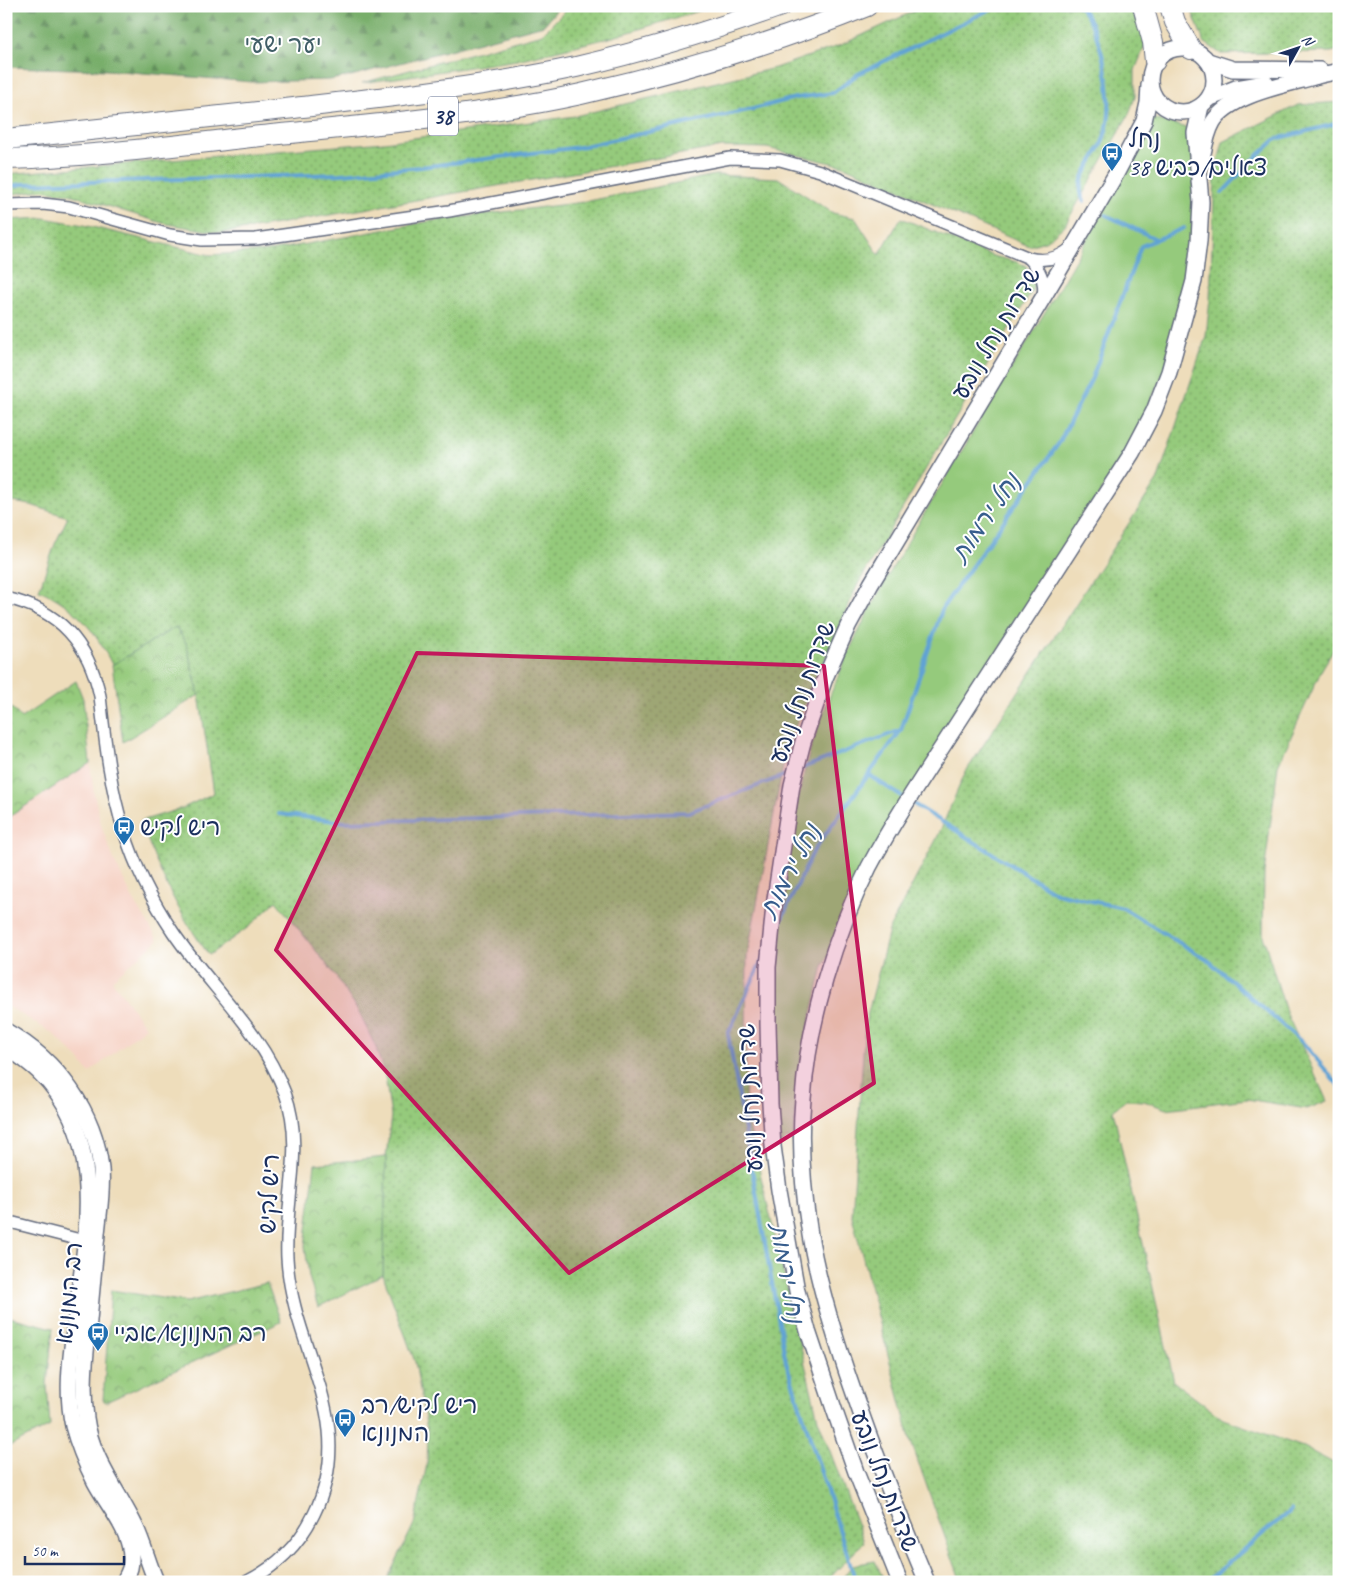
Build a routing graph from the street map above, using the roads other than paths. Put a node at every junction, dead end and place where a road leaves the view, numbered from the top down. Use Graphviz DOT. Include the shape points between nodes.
graph roads {
  1 [pos="781,6"];
  2 [pos="868,6"];
  3 [pos="1142,6"];
  4 [pos="1170,6"];
  5 [pos="1191,49"];
  6 [pos="1155,61"];
  7 [pos="1208,61"];
  8 [pos="1339,70"];
  9 [pos="1317,76"];
  10 [pos="1150,85"];
  11 [pos="1204,103"];
  12 [pos="6,139"];
  13 [pos="6,159"];
  14 [pos="1199,176"];
  15 [pos="6,205"];
  16 [pos="1075,244"];
  17 [pos="1028,258"];
  18 [pos="1042,299"];
  19 [pos="6,598"];
  20 [pos="6,1031"];
  21 [pos="6,1047"];
  22 [pos="6,1221"];
  23 [pos="90,1243"];
  24 [pos="156,1581"];
  25 [pos="124,1582"];
  26 [pos="246,1582"];
  27 [pos="900,1582"];
  28 [pos="927,1582"];
  1 -- 12 [label="highway, 38" via="653,47 576,67 492,83"];
  2 -- 13 [label="highway, 38" via="825,23 661,74 580,94 496,109 412,121 100,153"];
  3 -- 6 [label="highway"];
  4 -- 5 [label="highway"];
  5 -- 6 [label="main road" via="1171,49"];
  5 -- 7 [label="main road"];
  6 -- 10 [label="main road" via="1150,72"];
  7 -- 8 [label="main road" via="1224,67 1250,70"];
  7 -- 11 [label="main road" via="1214,78 1212,91"];
  8 -- 9 [label="main road"];
  9 -- 11 [label="main road" via="1236,88"];
  9 -- 14 [label="main road" via="1252,95 1226,107 1208,133"];
  10 -- 11 [label="main road" via="1158,102 1170,110 1184,112"];
  10 -- 16 [label="main road, שדרות נחל נובע" via="1144,120"];
  11 -- 14 [label="main road, שדרות נחל נובע" via="1195,133"];
  14 -- 28 [label="main road, שדרות נחל נובע" via="1201,202 1194,281 1169,372 1154,411 1132,453 921,780 868,869 824,985 808,1061 801,1138 807,1215 816,1265 863,1419"];
  15 -- 17 [label="street" via="69,207 170,235 202,240 246,239 449,211 730,158 780,160 820,171"];
  16 -- 17 [label="street" via="1050,259"];
  16 -- 18 [label="main road, שדרות נחל נובע"];
  17 -- 18 [label="street" via="1043,279"];
  18 -- 27 [label="main road, שדרות נחל נובע" via="880,568 848,626 825,678 802,742 792,786 774,906 768,967 770,1104 778,1190 789,1251 820,1369 856,1472"];
  19 -- 26 [label="street, ריש לקיש" via="32,605 62,625 90,661 100,696 117,806 132,853 173,932 263,1046 290,1108 294,1149 288,1226 289,1276 297,1319 328,1418 330,1465 319,1504 300,1538 283,1558"];
  20 -- 23 [label="main road, רב המנונא" via="49,1063 75,1095 86,1116 97,1149 102,1186"];
  21 -- 23 [label="main road, רב המנונא" via="53,1087 76,1128 86,1167"];
  22 -- 23 [label="street"];
  23 -- 24 [label="main road, רב המנונא" via="83,1387 86,1420 98,1455 141,1538"];
  23 -- 25 [label="main road, רב המנונא" via="71,1355 70,1400 75,1431 86,1462 129,1546 130,1568"];
  24 -- 25 [label="main road" via="138,1576"];
}
